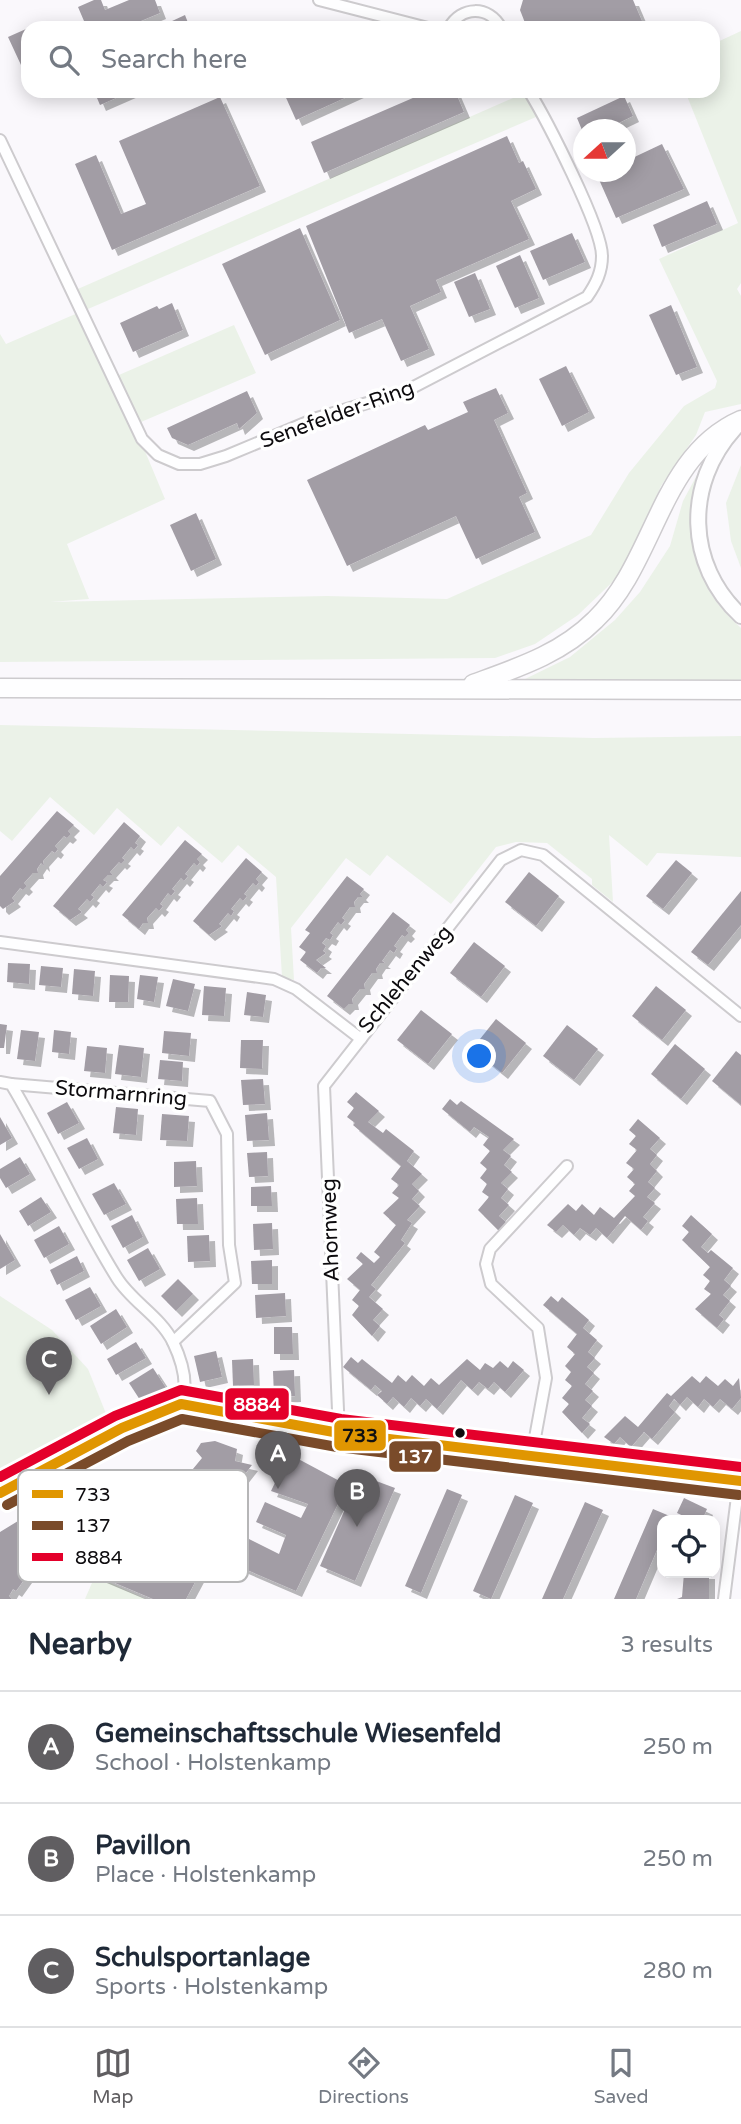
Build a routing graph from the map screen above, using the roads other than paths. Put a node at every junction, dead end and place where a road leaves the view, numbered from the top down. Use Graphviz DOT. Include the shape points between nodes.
graph roads {
  1 [pos="319,0"];
  2 [pos="492,0"];
  3 [pos="488,13"];
  4 [pos="401,21"];
  5 [pos="456,21"];
  6 [pos="495,21"];
  7 [pos="533,98"];
  8 [pos="0,140"];
  9 [pos="741,420"];
  10 [pos="741,617"];
  11 [pos="0,688"];
  12 [pos="462,688"];
  13 [pos="741,690"];
  14 [pos="0,942"];
  15 [pos="741,1016"];
  16 [pos="361,1039"];
  17 [pos="6,1083"];
  18 [pos="567,1166"];
  19 [pos="173,1342"];
  20 [pos="181,1404"];
  21 [pos="339,1433"];
  22 [pos="532,1454"];
  23 [pos="43,1470"];
  24 [pos="740,1481"];
  25 [pos="18,1483"];
  26 [pos="0,1493"];
  27 [pos="724,1599"];
  1 -- 4 [label="street"];
  2 -- 3 [label="street"];
  3 -- 5 [label="street" via="463,13"];
  3 -- 6 [label="street"];
  7 -- 8 [label="street, Senefelder-Ring" via="598,236 600,273 587,297 404,392 339,410 200,464 179,464 158,455 142,439"];
  9 -- 10 [label="main road" via="710,464 697,508 697,527 709,575"];
  9 -- 12 [label="highway" via="713,437 688,463 623,586 596,620 554,652"];
  11 -- 12 [label="highway"];
  12 -- 13 [label="highway"];
  14 -- 16 [label="street, Schlehenweg" via="274,979 296,989"];
  15 -- 16 [label="street, Schlehenweg" via="546,858 521,850 498,863"];
  16 -- 21 [label="street, Ahornweg" via="324,1086"];
  17 -- 19 [label="street, Stormarnring" via="118,1279 163,1325"];
  17 -- 19 [label="street, Stormarnring" via="210,1101 227,1134 229,1245 235,1283"];
  18 -- 22 [label="street" via="491,1249 486,1264 491,1284 538,1328 546,1378"];
  19 -- 20 [label="street, Stormarnring" via="186,1392"];
  20 -- 21 [label="street"];
  20 -- 23 [label="street" via="122,1428"];
  21 -- 22 [label="street"];
  22 -- 24 [label="street"];
  24 -- 27 [label="street"];
  25 -- 26 [label="street"];
}
